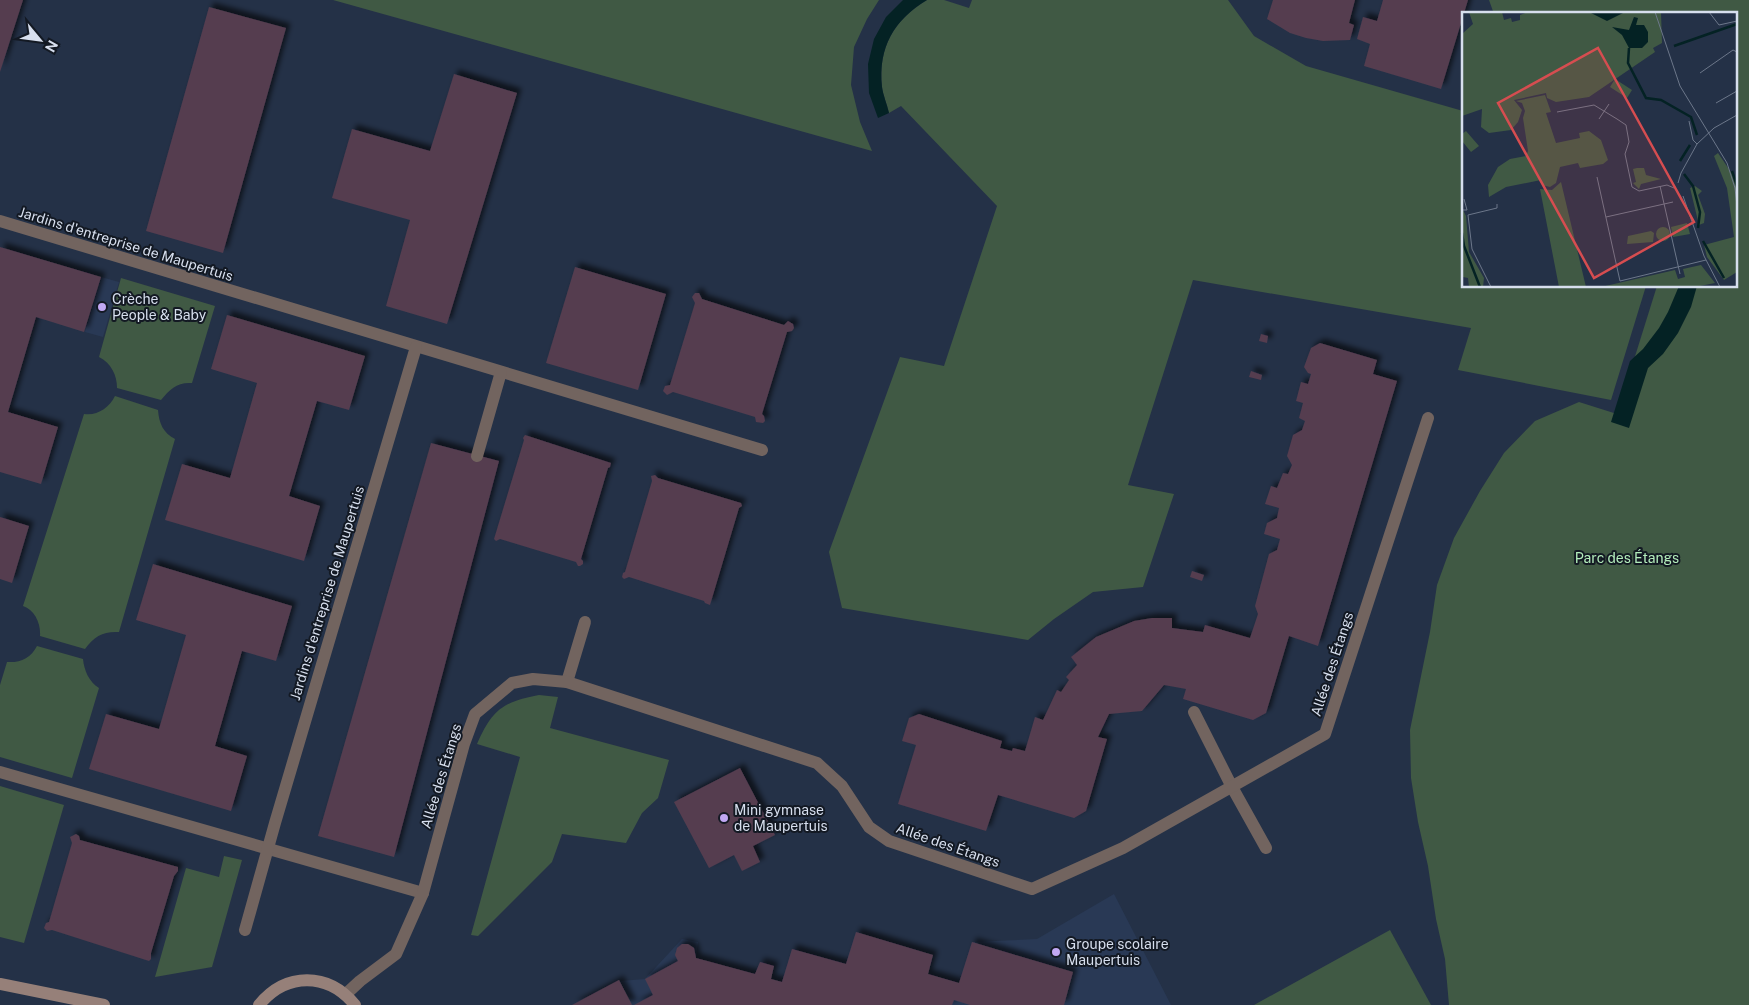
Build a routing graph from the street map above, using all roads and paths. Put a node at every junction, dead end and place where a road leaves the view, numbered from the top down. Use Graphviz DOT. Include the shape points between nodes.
graph roads {
  1 [pos="0,221"];
  2 [pos="416,347"];
  3 [pos="501,372"];
  4 [pos="1428,418"];
  5 [pos="762,450"];
  6 [pos="477,456"];
  7 [pos="585,622"];
  8 [pos="567,682"];
  9 [pos="1194,712"];
  10 [pos="0,772"];
  11 [pos="1232,787"];
  12 [pos="267,848"];
  13 [pos="1266,848"];
  14 [pos="423,892"];
  15 [pos="245,930"];
  16 [pos="0,984"];
  17 [pos="346,994"];
  18 [pos="104,1005"];
  19 [pos="259,1005"];
  20 [pos="355,1005"];
  1 -- 2 [label="street, Jardins d'entreprise de Maupertuis"];
  2 -- 3 [label="street, Jardins d'entreprise de Maupertuis"];
  2 -- 12 [label="street, Jardins d'entreprise de Maupertuis"];
  3 -- 5 [label="street, Jardins d'entreprise de Maupertuis"];
  3 -- 6 [label="street"];
  4 -- 11 [label="street, Allée des Étangs" via="1325,734"];
  7 -- 8 [label="street"];
  8 -- 11 [label="street, Allée des Étangs" via="816,763 842,786 869,827 889,841 1032,889 1117,851"];
  8 -- 14 [label="street, Allée des Étangs" via="533,679 512,683 475,714"];
  9 -- 11 [label="street"];
  10 -- 12 [label="street"];
  11 -- 13 [label="street"];
  12 -- 14 [label="street"];
  12 -- 15 [label="street, Jardins d'entreprise de Maupertuis"];
  14 -- 17 [label="street, Allée des Étangs" via="396,954"];
  16 -- 18 [label="street"];
  17 -- 19 [label="street" via="328,984 307,980 286,984 268,994"];
  17 -- 20 [label="street"];
}
